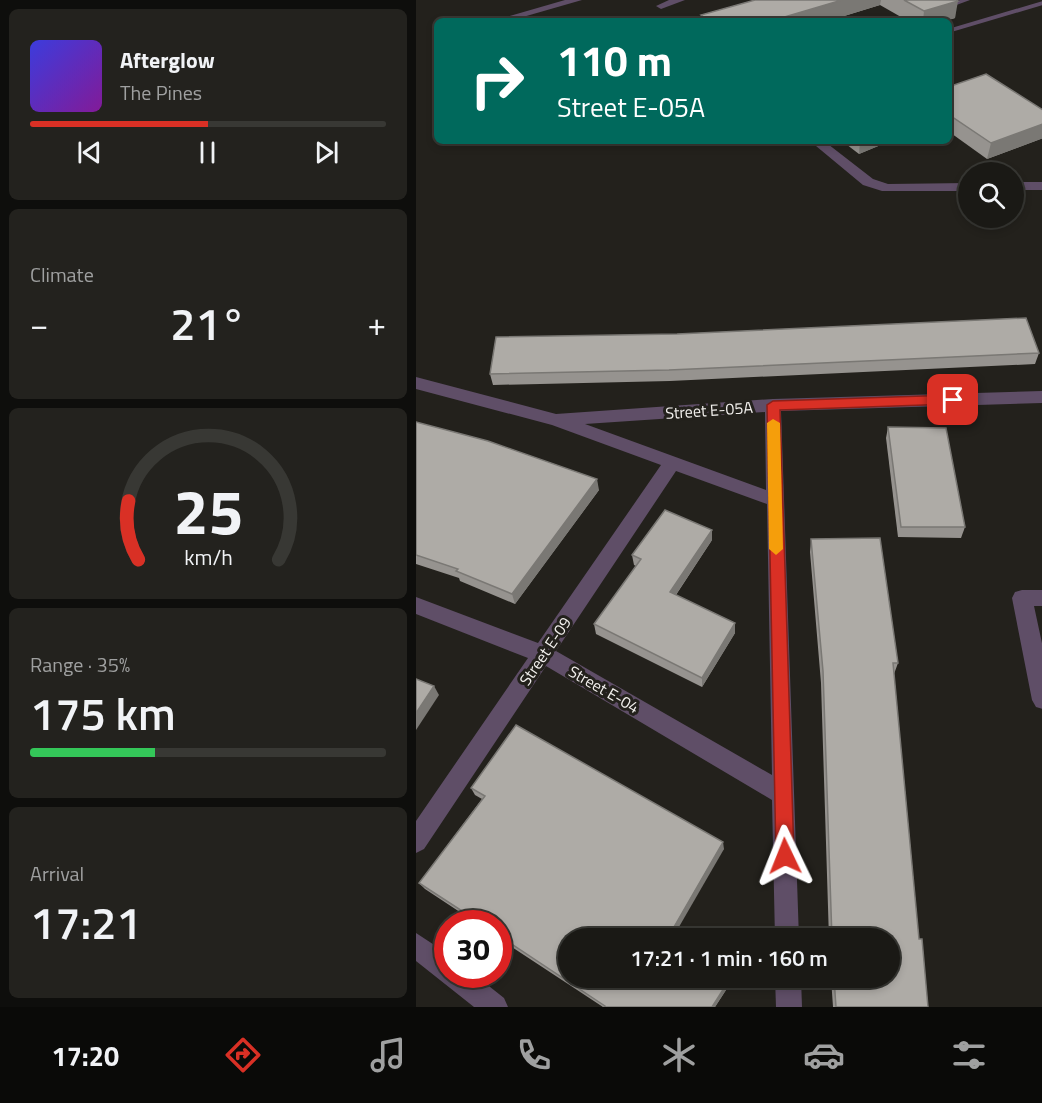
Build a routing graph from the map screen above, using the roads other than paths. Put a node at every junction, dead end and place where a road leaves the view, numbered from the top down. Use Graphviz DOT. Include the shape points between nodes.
graph roads {
  1 [pos="577,0"];
  2 [pos="680,0"];
  3 [pos="967,0"];
  4 [pos="1043,3"];
  5 [pos="951,5"];
  6 [pos="661,6"];
  7 [pos="508,18"];
  8 [pos="952,30"];
  9 [pos="820,144"];
  10 [pos="1024,186"];
  11 [pos="1043,186"];
  12 [pos="958,187"];
  13 [pos="416,383"];
  14 [pos="1043,397"];
  15 [pos="773,405"];
  16 [pos="556,420"];
  17 [pos="673,461"];
  18 [pos="775,500"];
  19 [pos="1043,598"];
  20 [pos="416,605"];
  21 [pos="543,654"];
  22 [pos="1043,700"];
  23 [pos="783,794"];
  24 [pos="416,841"];
  25 [pos="787,928"];
  26 [pos="416,945"];
  27 [pos="434,959"];
  28 [pos="470,988"];
  29 [pos="788,988"];
  30 [pos="494,1007"];
  31 [pos="789,1007"];
  1 -- 7 [label="street"];
  2 -- 6 [label="street"];
  3 -- 5 [label="lane"];
  4 -- 8 [label="lane"];
  9 -- 12 [label="street" via="869,182 887,188"];
  10 -- 11 [label="street"];
  13 -- 16 [label="street, Street E-05A"];
  14 -- 15 [label="street, Street E-05A"];
  15 -- 16 [label="street, Street E-05A"];
  15 -- 18 [label="street"];
  16 -- 17 [label="street, Street E-05A"];
  17 -- 18 [label="street, Street E-05A"];
  17 -- 21 [label="street, Street E-09"];
  18 -- 23 [label="street"];
  19 -- 22 [label="street" via="1022,598"];
  20 -- 21 [label="street, Street E-04"];
  21 -- 23 [label="street, Street E-04"];
  21 -- 24 [label="street, Street E-09"];
  23 -- 25 [label="street"];
  26 -- 27 [label="street"];
  28 -- 30 [label="street"];
  29 -- 31 [label="street"];
}
